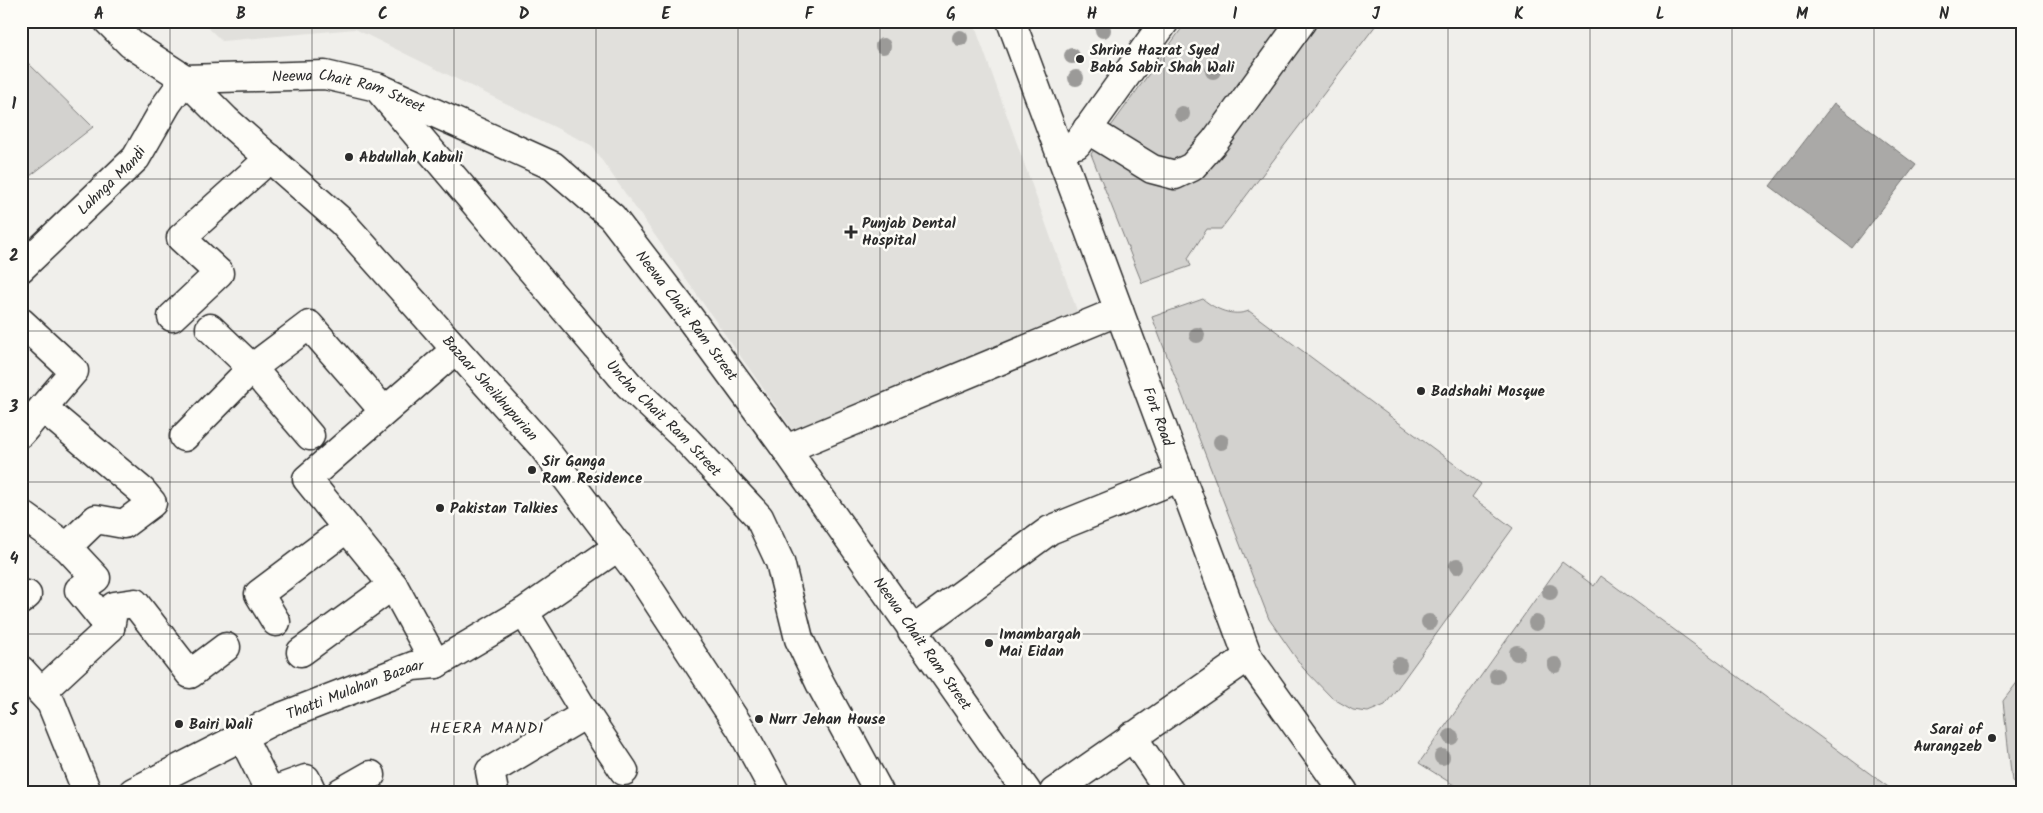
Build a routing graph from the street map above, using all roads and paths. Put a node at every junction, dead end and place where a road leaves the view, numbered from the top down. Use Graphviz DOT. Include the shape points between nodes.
graph roads {
  1 [pos="108,21"];
  2 [pos="1011,21"];
  3 [pos="1165,21"];
  4 [pos="1302,21"];
  5 [pos="185,79"];
  6 [pos="377,87"];
  7 [pos="1088,129"];
  8 [pos="270,158"];
  9 [pos="1064,161"];
  10 [pos="21,268"];
  11 [pos="1119,311"];
  12 [pos="172,317"];
  13 [pos="21,322"];
  14 [pos="210,328"];
  15 [pos="455,350"];
  16 [pos="252,368"];
  17 [pos="43,408"];
  18 [pos="384,411"];
  19 [pos="21,433"];
  20 [pos="310,436"];
  21 [pos="184,437"];
  22 [pos="786,449"];
  23 [pos="1181,477"];
  24 [pos="21,514"];
  25 [pos="347,528"];
  26 [pos="619,546"];
  27 [pos="67,547"];
  28 [pos="394,586"];
  29 [pos="524,612"];
  30 [pos="276,622"];
  31 [pos="110,628"];
  32 [pos="912,631"];
  33 [pos="226,647"];
  34 [pos="301,652"];
  35 [pos="1248,657"];
  36 [pos="436,664"];
  37 [pos="21,670"];
  38 [pos="41,692"];
  39 [pos="586,714"];
  40 [pos="242,736"];
  41 [pos="1132,736"];
  42 [pos="624,771"];
  43 [pos="371,775"];
  44 [pos="87,792"];
  45 [pos="133,792"];
  46 [pos="312,792"];
  47 [pos="341,792"];
  48 [pos="494,792"];
  49 [pos="775,792"];
  50 [pos="879,792"];
  51 [pos="1027,792"];
  52 [pos="1054,792"];
  53 [pos="1170,792"];
  54 [pos="1344,792"];
  1 -- 5 [label="street, Bazaar Sheikhupurian" via="130,44"];
  2 -- 9 [label="street, Fort Road"];
  3 -- 7 [label="street"];
  4 -- 7 [label="street" via="1216,141 1192,167 1175,174 1152,168"];
  5 -- 6 [label="street, Neewa Chait Ram Street" via="325,75"];
  5 -- 8 [label="street, Bazaar Sheikhupurian"];
  5 -- 10 [label="street, Lahnga Mandi" via="136,158"];
  6 -- 22 [label="street, Neewa Chait Ram Street" via="553,166 612,217"];
  6 -- 50 [label="street, Uncha Chait Ram Street" via="629,385 683,436 759,517 780,562 799,639"];
  7 -- 9 [label="street"];
  8 -- 12 [label="street" via="181,238 219,273"];
  8 -- 15 [label="street, Bazaar Sheikhupurian" via="342,222"];
  9 -- 11 [label="street, Fort Road"];
  11 -- 22 [label="street"];
  11 -- 23 [label="street, Fort Road"];
  13 -- 17 [label="street" via="74,371"];
  14 -- 16 [label="street"];
  15 -- 18 [label="street"];
  15 -- 26 [label="street, Bazaar Sheikhupurian" via="542,447"];
  16 -- 18 [label="street" via="309,325"];
  16 -- 20 [label="street"];
  16 -- 21 [label="street"];
  17 -- 19 [label="street"];
  17 -- 27 [label="street" via="152,502 124,524 96,519"];
  18 -- 25 [label="street" via="307,479"];
  22 -- 32 [label="street, Neewa Chait Ram Street"];
  23 -- 32 [label="street" via="1050,530"];
  23 -- 35 [label="street, Fort Road"];
  24 -- 27 [label="street"];
  25 -- 28 [label="street"];
  25 -- 30 [label="street" via="259,594"];
  26 -- 29 [label="street, Thatti Mulahan Bazaar"];
  26 -- 49 [label="street, Bazaar Sheikhupurian" via="741,729"];
  27 -- 31 [label="street" via="96,578 79,590"];
  28 -- 34 [label="street"];
  28 -- 36 [label="street"];
  29 -- 36 [label="street, Thatti Mulahan Bazaar"];
  29 -- 39 [label="street"];
  31 -- 33 [label="street" via="114,606 135,603 190,674"];
  31 -- 38 [label="street"];
  32 -- 51 [label="street, Neewa Chait Ram Street"];
  35 -- 41 [label="street"];
  35 -- 54 [label="street, Fort Road"];
  36 -- 40 [label="street, Thatti Mulahan Bazaar" via="413,666 276,719"];
  37 -- 38 [label="street"];
  38 -- 44 [label="street" via="51,703"];
  39 -- 42 [label="street"];
  39 -- 48 [label="street" via="490,771"];
  40 -- 45 [label="street, Thatti Mulahan Bazaar"];
  40 -- 46 [label="street" via="270,792 306,779"];
  41 -- 52 [label="street"];
  41 -- 53 [label="street"];
  43 -- 47 [label="street"];
}
